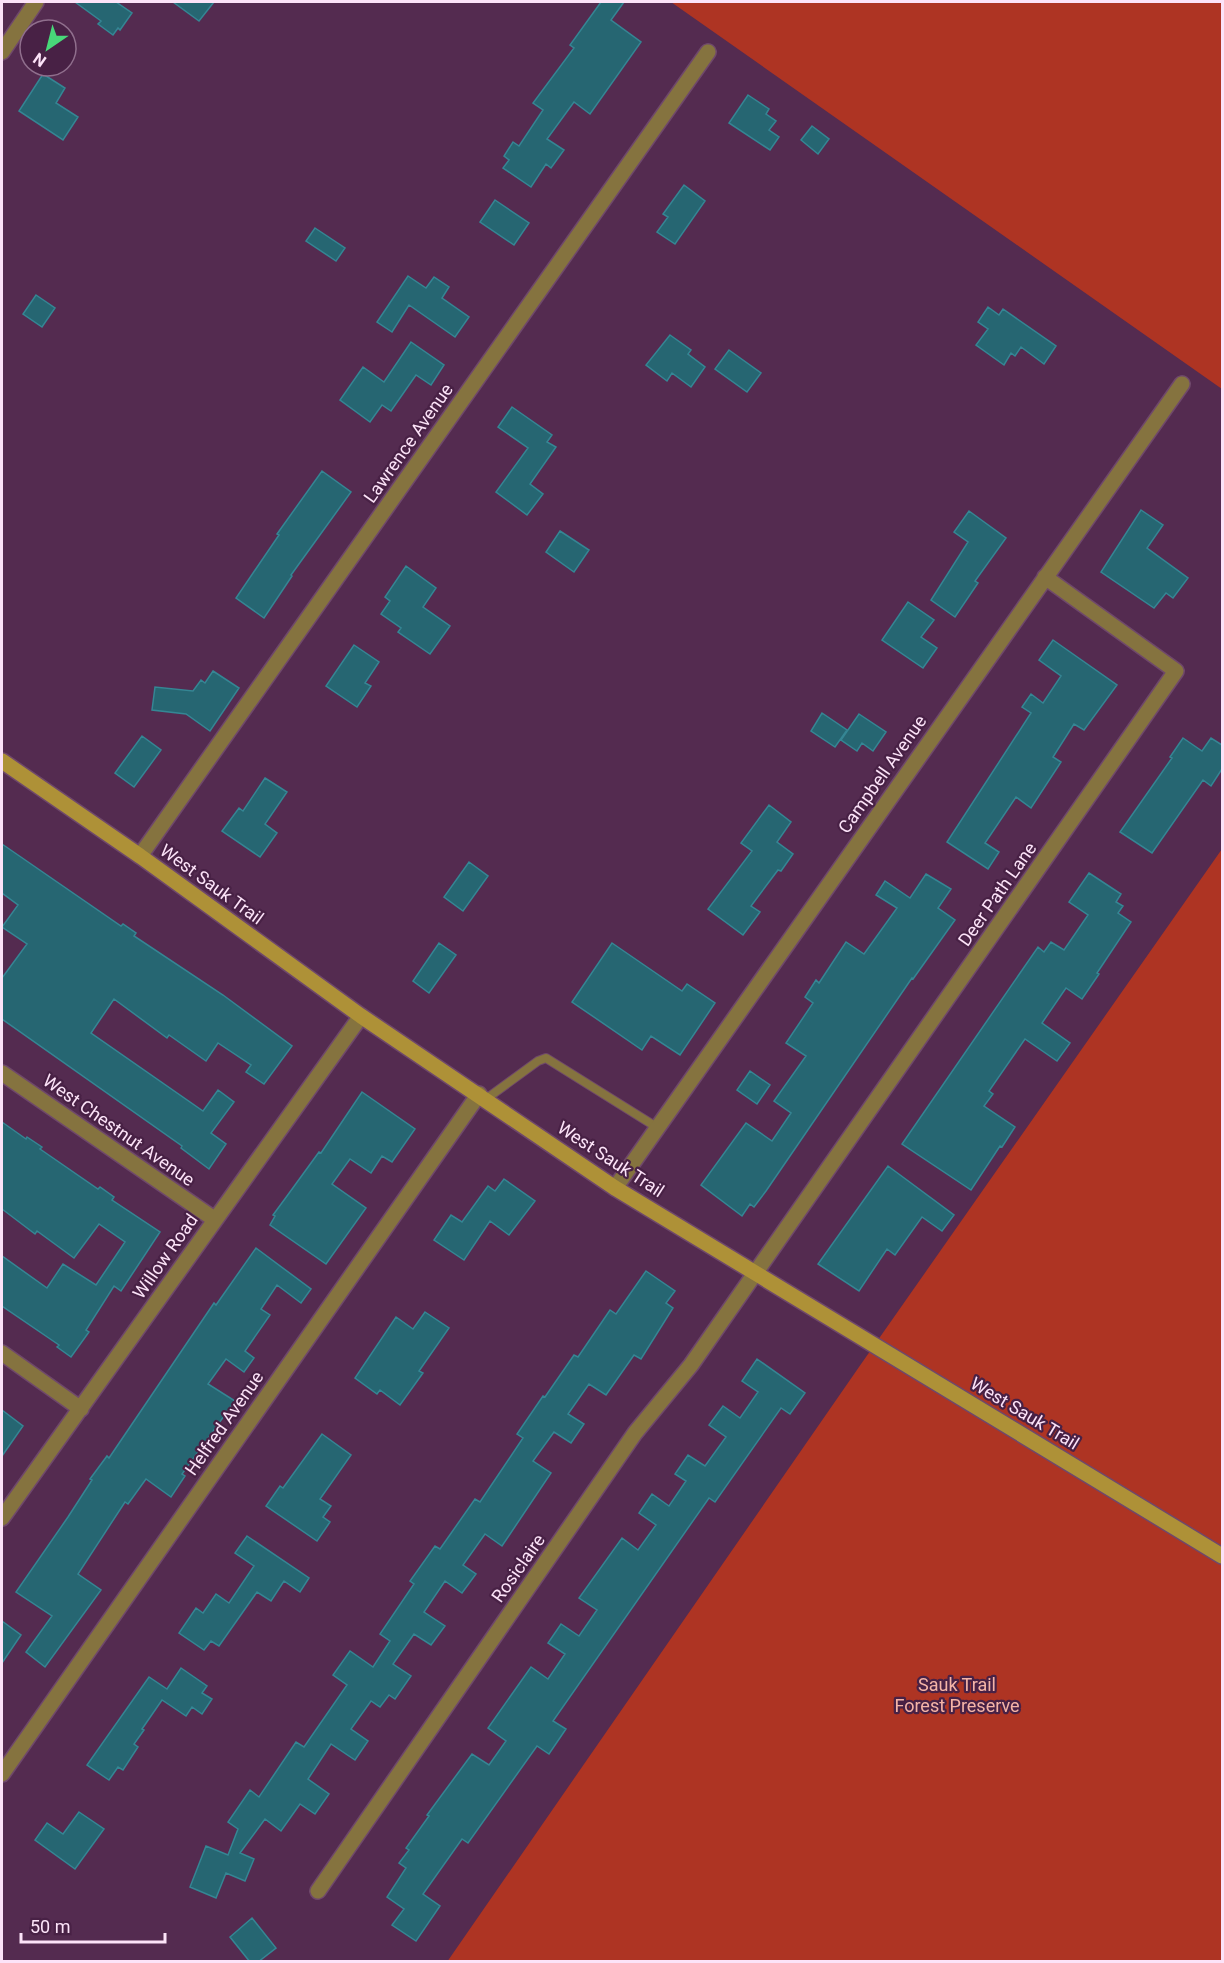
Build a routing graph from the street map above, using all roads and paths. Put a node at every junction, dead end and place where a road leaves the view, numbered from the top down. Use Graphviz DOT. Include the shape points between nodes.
graph roads {
  1 [pos="36,2"];
  2 [pos="2,52"];
  3 [pos="708,52"];
  4 [pos="1182,384"];
  5 [pos="1045,577"];
  6 [pos="2,761"];
  7 [pos="140,856"];
  8 [pos="361,1016"];
  9 [pos="2,1073"];
  10 [pos="482,1097"];
  11 [pos="658,1128"];
  12 [pos="615,1188"];
  13 [pos="214,1219"];
  14 [pos="757,1272"];
  15 [pos="2,1353"];
  16 [pos="81,1409"];
  17 [pos="2,1518"];
  18 [pos="1222,1556"];
  19 [pos="2,1774"];
  20 [pos="318,1891"];
  1 -- 2 [label="street"];
  3 -- 7 [label="street, Lawrence Avenue"];
  4 -- 5 [label="street, Campbell Avenue"];
  5 -- 11 [label="street, Campbell Avenue"];
  5 -- 14 [label="street, Deer Path Lane" via="1176,670"];
  6 -- 7 [label="main road, West Sauk Trail"];
  7 -- 8 [label="main road, West Sauk Trail"];
  8 -- 10 [label="main road, West Sauk Trail"];
  8 -- 13 [label="street, Willow Road"];
  9 -- 13 [label="street, West Chestnut Avenue"];
  10 -- 11 [label="lane" via="546,1058"];
  10 -- 12 [label="main road, West Sauk Trail"];
  10 -- 19 [label="street, Helfred Avenue"];
  11 -- 12 [label="street, Campbell Avenue"];
  12 -- 14 [label="main road, West Sauk Trail"];
  13 -- 16 [label="street, Willow Road"];
  14 -- 18 [label="main road, West Sauk Trail"];
  14 -- 20 [label="street, Rosiclaire" via="691,1365 635,1433"];
  15 -- 16 [label="street"];
  16 -- 17 [label="street, Willow Road"];
}
